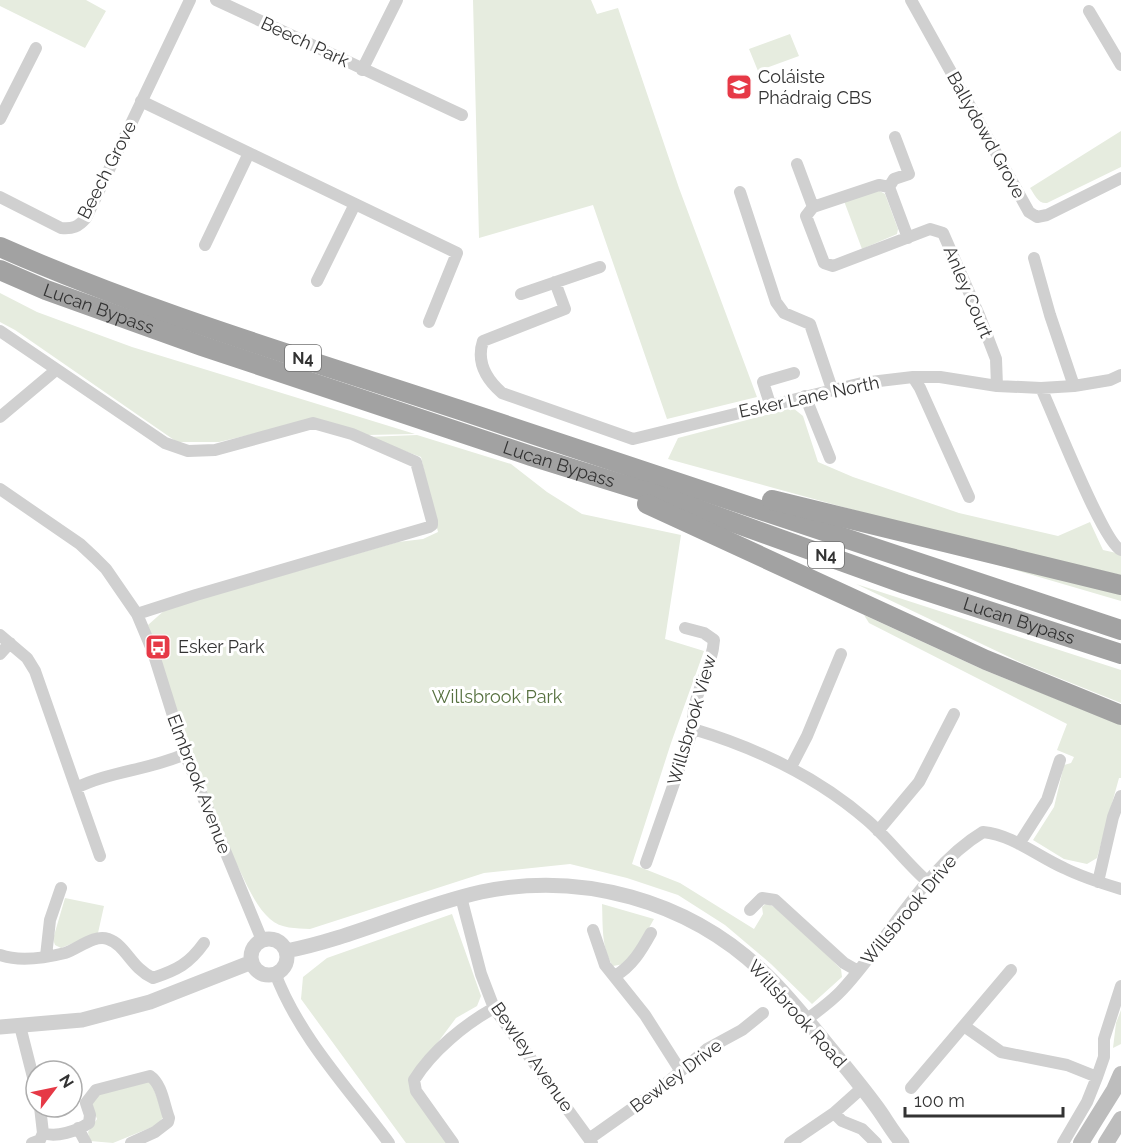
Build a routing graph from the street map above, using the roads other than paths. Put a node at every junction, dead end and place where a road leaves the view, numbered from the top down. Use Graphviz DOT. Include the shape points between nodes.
graph roads {
  1 [pos="190,0"];
  2 [pos="216,0"];
  3 [pos="397,0"];
  4 [pos="911,0"];
  5 [pos="1089,11"];
  6 [pos="36,48"];
  7 [pos="1121,65"];
  8 [pos="362,70"];
  9 [pos="141,101"];
  10 [pos="462,115"];
  11 [pos="0,119"];
  12 [pos="896,137"];
  13 [pos="249,153"];
  14 [pos="797,164"];
  15 [pos="1121,178"];
  16 [pos="888,187"];
  17 [pos="740,192"];
  18 [pos="0,197"];
  19 [pos="355,204"];
  20 [pos="813,207"];
  21 [pos="908,238"];
  22 [pos="205,245"];
  23 [pos="0,248"];
  24 [pos="1034,258"];
  25 [pos="600,267"];
  26 [pos="0,270"];
  27 [pos="317,281"];
  28 [pos="555,282"];
  29 [pos="521,294"];
  30 [pos="429,322"];
  31 [pos="0,331"];
  32 [pos="56,370"];
  33 [pos="794,373"];
  34 [pos="1121,375"];
  35 [pos="913,377"];
  36 [pos="997,386"];
  37 [pos="1074,386"];
  38 [pos="1041,388"];
  39 [pos="832,389"];
  40 [pos="805,396"];
  41 [pos="770,404"];
  42 [pos="0,417"];
  43 [pos="531,456"];
  44 [pos="609,458"];
  45 [pos="830,458"];
  46 [pos="0,489"];
  47 [pos="969,497"];
  48 [pos="1121,550"];
  49 [pos="1121,585"];
  50 [pos="137,614"];
  51 [pos="685,628"];
  52 [pos="1121,630"];
  53 [pos="5,639"];
  54 [pos="0,654"];
  55 [pos="841,654"];
  56 [pos="1121,654"];
  57 [pos="954,714"];
  58 [pos="1121,715"];
  59 [pos="693,729"];
  60 [pos="185,754"];
  61 [pos="1060,760"];
  62 [pos="791,767"];
  63 [pos="76,788"];
  64 [pos="1121,796"];
  65 [pos="878,831"];
  66 [pos="1019,844"];
  67 [pos="100,856"];
  68 [pos="646,863"];
  69 [pos="928,882"];
  70 [pos="1098,882"];
  71 [pos="61,888"];
  72 [pos="1121,889"];
  73 [pos="461,897"];
  74 [pos="750,910"];
  75 [pos="593,930"];
  76 [pos="651,933"];
  77 [pos="262,940"];
  78 [pos="204,943"];
  79 [pos="286,951"];
  80 [pos="0,955"];
  81 [pos="46,956"];
  82 [pos="252,962"];
  83 [pos="1011,970"];
  84 [pos="858,971"];
  85 [pos="275,973"];
  86 [pos="615,976"];
  87 [pos="1121,986"];
  88 [pos="494,1008"];
  89 [pos="763,1013"];
  90 [pos="807,1020"];
  91 [pos="20,1026"];
  92 [pos="963,1026"];
  93 [pos="0,1027"];
  94 [pos="28,1059"];
  95 [pos="680,1070"];
  96 [pos="1121,1074"];
  97 [pos="1097,1077"];
  98 [pos="862,1088"];
  99 [pos="910,1088"];
  100 [pos="834,1113"];
  101 [pos="41,1119"];
  102 [pos="1121,1119"];
  103 [pos="78,1128"];
  104 [pos="43,1133"];
  105 [pos="591,1141"];
  106 [pos="32,1143"];
  107 [pos="86,1143"];
  108 [pos="131,1143"];
  109 [pos="389,1143"];
  110 [pos="453,1143"];
  111 [pos="790,1143"];
  112 [pos="876,1143"];
  113 [pos="902,1143"];
  114 [pos="1063,1143"];
  115 [pos="1082,1143"];
  116 [pos="1106,1143"];
  1 -- 9 [label="street, Beech Grove"];
  2 -- 8 [label="street, Beech Park"];
  3 -- 8 [label="street, Beech Park"];
  4 -- 15 [label="street, Ballydowd Grove" via="1029,212 1037,217 1047,215"];
  5 -- 7 [label="street"];
  6 -- 11 [label="street"];
  8 -- 10 [label="street, Beech Park"];
  9 -- 13 [label="street, Beech Grove"];
  9 -- 18 [label="street, Beech Grove" via="80,225 61,228"];
  12 -- 16 [label="street" via="909,174 894,179"];
  13 -- 19 [label="street, Beech Grove"];
  13 -- 22 [label="street"];
  14 -- 20 [label="street, Anley Court"];
  16 -- 20 [label="street" via="879,185"];
  16 -- 21 [label="street"];
  17 -- 39 [label="street" via="776,302 784,313 810,324"];
  19 -- 27 [label="street"];
  19 -- 30 [label="street, Beech Grove" via="457,253"];
  20 -- 21 [label="street, Anley Court" via="806,216 824,263 833,266"];
  21 -- 36 [label="street, Anley Court" via="930,229 943,233 996,359"];
  23 -- 44 [label="highway, Lucan Bypass / N4" via="211,328"];
  24 -- 37 [label="street"];
  25 -- 28 [label="street"];
  26 -- 43 [label="highway, Lucan Bypass / N4" via="202,346"];
  28 -- 29 [label="street"];
  28 -- 41 [label="street, Esker Lane North" via="565,309 483,341 481,363 492,385 502,393 633,439"];
  31 -- 32 [label="street"];
  32 -- 42 [label="street"];
  32 -- 50 [label="street" via="165,443 188,451 214,450 313,423 352,434 416,462 432,521 429,527"];
  33 -- 41 [label="street" via="763,382"];
  34 -- 37 [label="street, Esker Lane North"];
  35 -- 36 [label="street, Esker Lane North"];
  35 -- 39 [label="street, Esker Lane North"];
  35 -- 47 [label="street"];
  36 -- 38 [label="street, Esker Lane North"];
  37 -- 38 [label="street, Esker Lane North"];
  38 -- 48 [label="street" via="1082,484 1110,540"];
  39 -- 40 [label="street, Esker Lane North"];
  40 -- 41 [label="street, Esker Lane North"];
  40 -- 45 [label="street"];
  43 -- 56 [label="highway, Lucan Bypass / N4" via="663,497 905,584"];
  43 -- 58 [label="highway" via="666,512 976,656"];
  44 -- 49 [label="highway"];
  44 -- 52 [label="highway, Lucan Bypass / N4"];
  46 -- 50 [label="street, Elmbrook Avenue" via="80,544 106,569"];
  50 -- 60 [label="street, Elmbrook Avenue"];
  51 -- 59 [label="street, Willsbrook View" via="714,639 695,701"];
  53 -- 54 [label="street"];
  53 -- 63 [label="street" via="27,658 34,671"];
  55 -- 62 [label="street"];
  57 -- 65 [label="street" via="919,782"];
  59 -- 62 [label="street"];
  59 -- 68 [label="street, Willsbrook View"];
  60 -- 63 [label="street"];
  60 -- 77 [label="street, Elmbrook Avenue"];
  61 -- 66 [label="street" via="1047,800"];
  62 -- 65 [label="street" via="832,793"];
  63 -- 67 [label="street"];
  64 -- 70 [label="street"];
  65 -- 69 [label="street"];
  66 -- 69 [label="street, Willsbrook Drive" via="983,832 961,847"];
  66 -- 70 [label="street, Willsbrook Drive"];
  69 -- 84 [label="street, Willsbrook Drive"];
  70 -- 72 [label="street, Willsbrook Drive"];
  71 -- 81 [label="street" via="50,920"];
  73 -- 79 [label="street, Willsbrook Road"];
  73 -- 88 [label="street, Bewley Avenue"];
  73 -- 90 [label="street, Willsbrook Road" via="514,886 563,885 594,888 648,902 703,926 735,948"];
  74 -- 84 [label="street" via="762,898 775,900 844,963"];
  75 -- 86 [label="street" via="605,965"];
  76 -- 86 [label="street" via="635,959"];
  77 -- 79 [label="street" via="279,942"];
  77 -- 82 [label="street" via="254,947"];
  78 -- 81 [label="street" via="176,971 153,978 141,973 118,944 106,938"];
  79 -- 85 [label="street" via="286,962"];
  80 -- 81 [label="street"];
  82 -- 85 [label="street" via="262,973"];
  82 -- 91 [label="street" via="150,1002 82,1020"];
  83 -- 92 [label="street"];
  84 -- 90 [label="street, Willsbrook Drive" via="841,992"];
  85 -- 109 [label="street" via="307,1034"];
  86 -- 95 [label="street"];
  87 -- 97 [label="street"];
  88 -- 105 [label="street, Bewley Avenue"];
  88 -- 110 [label="street" via="453,1037 414,1080 416,1091"];
  89 -- 95 [label="street, Bewley Drive"];
  90 -- 98 [label="street, Willsbrook Road"];
  91 -- 93 [label="street"];
  91 -- 94 [label="street"];
  92 -- 97 [label="street" via="1001,1052 1066,1065"];
  92 -- 99 [label="street"];
  95 -- 105 [label="street, Bewley Drive"];
  96 -- 115 [label="main road"];
  97 -- 114 [label="street"];
  98 -- 100 [label="street"];
  98 -- 113 [label="street, Willsbrook Road"];
  100 -- 111 [label="street"];
  100 -- 112 [label="street" via="862,1129"];
  101 -- 104 [label="street"];
  102 -- 116 [label="main road"];
  103 -- 104 [label="street" via="52,1136"];
  103 -- 107 [label="street"];
  103 -- 108 [label="street" via="89,1123 86,1103 96,1090 150,1076 158,1085 168,1122"];
  104 -- 106 [label="street" via="40,1140"];
}
